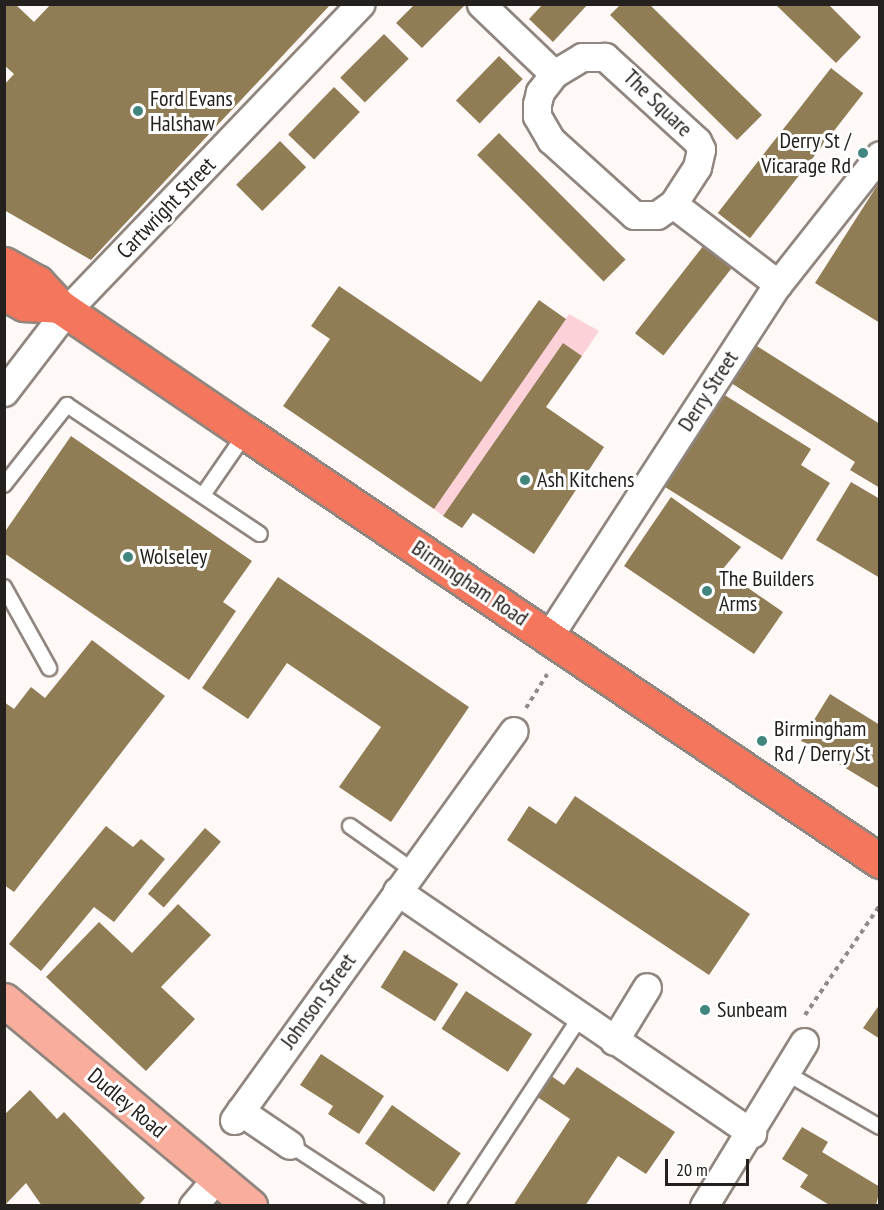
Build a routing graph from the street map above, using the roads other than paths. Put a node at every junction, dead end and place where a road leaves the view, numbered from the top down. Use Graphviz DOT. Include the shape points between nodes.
graph roads {
  1 [pos="360,4"];
  2 [pos="481,4"];
  3 [pos="555,74"];
  4 [pos="879,155"];
  5 [pos="673,204"];
  6 [pos="4,264"];
  7 [pos="778,284"];
  8 [pos="4,293"];
  9 [pos="63,308"];
  10 [pos="4,393"];
  11 [pos="246,434"];
  12 [pos="4,485"];
  13 [pos="203,495"];
  14 [pos="260,534"];
  15 [pos="4,587"];
  16 [pos="549,636"];
  17 [pos="49,668"];
  18 [pos="514,731"];
  19 [pos="350,826"];
  20 [pos="879,861"];
  21 [pos="411,868"];
  22 [pos="397,891"];
  23 [pos="647,987"];
  24 [pos="4,1000"];
  25 [pos="580,1017"];
  26 [pos="804,1031"];
  27 [pos="614,1041"];
  28 [pos="786,1073"];
  29 [pos="879,1127"];
  30 [pos="752,1133"];
  31 [pos="291,1145"];
  32 [pos="217,1177"];
  33 [pos="376,1201"];
  34 [pos="193,1206"];
  35 [pos="250,1206"];
  36 [pos="456,1206"];
  37 [pos="704,1206"];
  1 -- 9 [label="street, Cartwright Street"];
  2 -- 3 [label="street"];
  3 -- 5 [label="street, The Square" via="540,92 537,104 537,116 551,140 634,215 657,215"];
  3 -- 5 [label="street, The Square" via="582,57 605,57 697,141 701,149 697,167"];
  4 -- 7 [label="street, Derry Street"];
  5 -- 7 [label="street"];
  6 -- 9 [label="highway, Birmingham Road" via="37,282"];
  7 -- 16 [label="street, Derry Street"];
  8 -- 9 [label="highway" via="24,304"];
  9 -- 10 [label="street, Cartwright Street"];
  9 -- 11 [label="highway, Birmingham Road"];
  11 -- 13 [label="lane"];
  11 -- 16 [label="highway, Birmingham Road"];
  12 -- 13 [label="lane" via="67,405"];
  13 -- 14 [label="lane"];
  15 -- 17 [label="lane"];
  16 -- 20 [label="highway, Birmingham Road"];
  18 -- 21 [label="street, Johnson Street"];
  19 -- 21 [label="lane"];
  21 -- 22 [label="street, Johnson Street"];
  22 -- 25 [label="street"];
  22 -- 31 [label="street, Johnson Street" via="237,1115"];
  23 -- 27 [label="street"];
  24 -- 32 [label="main road, Dudley Road"];
  25 -- 27 [label="street"];
  25 -- 36 [label="lane"];
  26 -- 28 [label="street"];
  27 -- 30 [label="street"];
  28 -- 29 [label="lane"];
  28 -- 30 [label="street"];
  30 -- 37 [label="street"];
  31 -- 33 [label="lane"];
  32 -- 34 [label="street"];
  32 -- 35 [label="main road, Dudley Road"];
}
